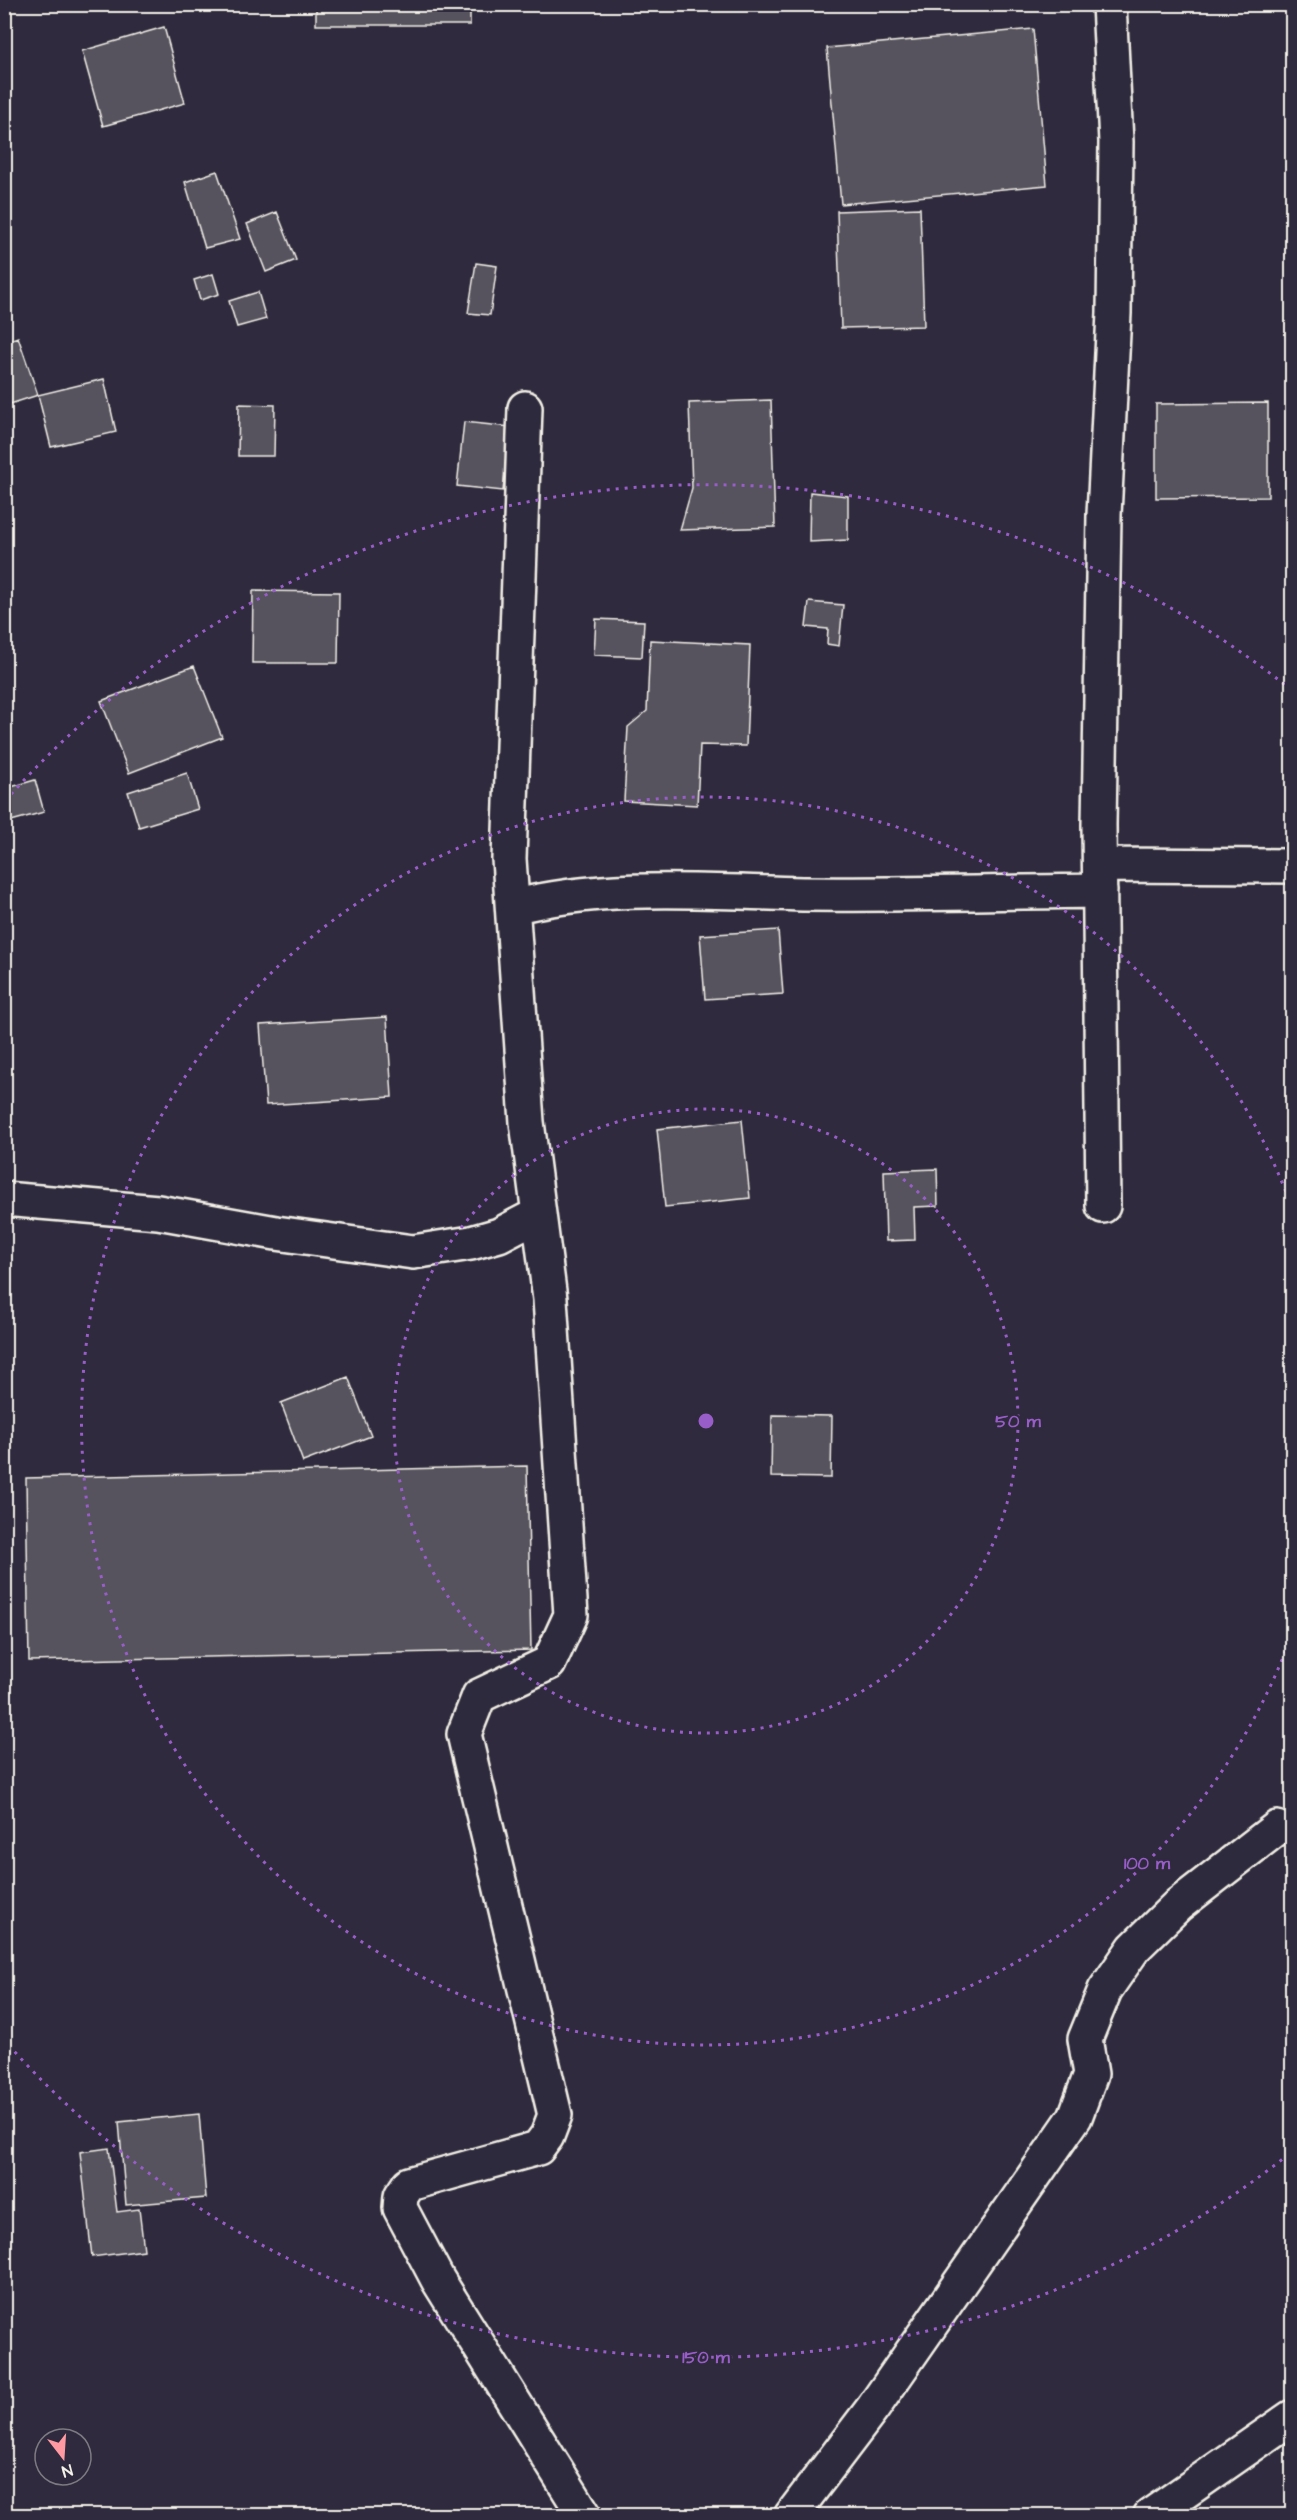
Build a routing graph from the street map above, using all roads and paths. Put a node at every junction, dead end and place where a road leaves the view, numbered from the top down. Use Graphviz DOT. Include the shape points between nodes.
graph roads {
  1 [pos="1109,4"];
  2 [pos="525,408"];
  3 [pos="1293,866"];
  4 [pos="1100,878"];
  5 [pos="513,907"];
  6 [pos="4,1198"];
  7 [pos="1103,1206"];
  8 [pos="537,1215"];
  9 [pos="1277,1828"];
  10 [pos="1293,2417"];
  11 [pos="585,2516"];
  12 [pos="791,2516"];
  13 [pos="1150,2516"];
  1 -- 4 [label="street" via="1116,142 1115,244 1104,527"];
  2 -- 5 [label="street" via="512,720 509,859"];
  3 -- 4 [label="street"];
  4 -- 5 [label="street" via="858,894 654,891 567,895"];
  4 -- 7 [label="street"];
  5 -- 8 [label="street"];
  6 -- 8 [label="street" via="158,1212 413,1252 499,1235"];
  8 -- 11 [label="street" via="550,1299 572,1615 549,1664 479,1696 464,1734 555,2115 538,2148 409,2184 401,2196 400,2208 438,2280"];
  9 -- 12 [label="street" via="1178,1905 1134,1948 1105,1990 1085,2039 1091,2074 1075,2117 873,2408"];
  10 -- 13 [label="street"];
}
